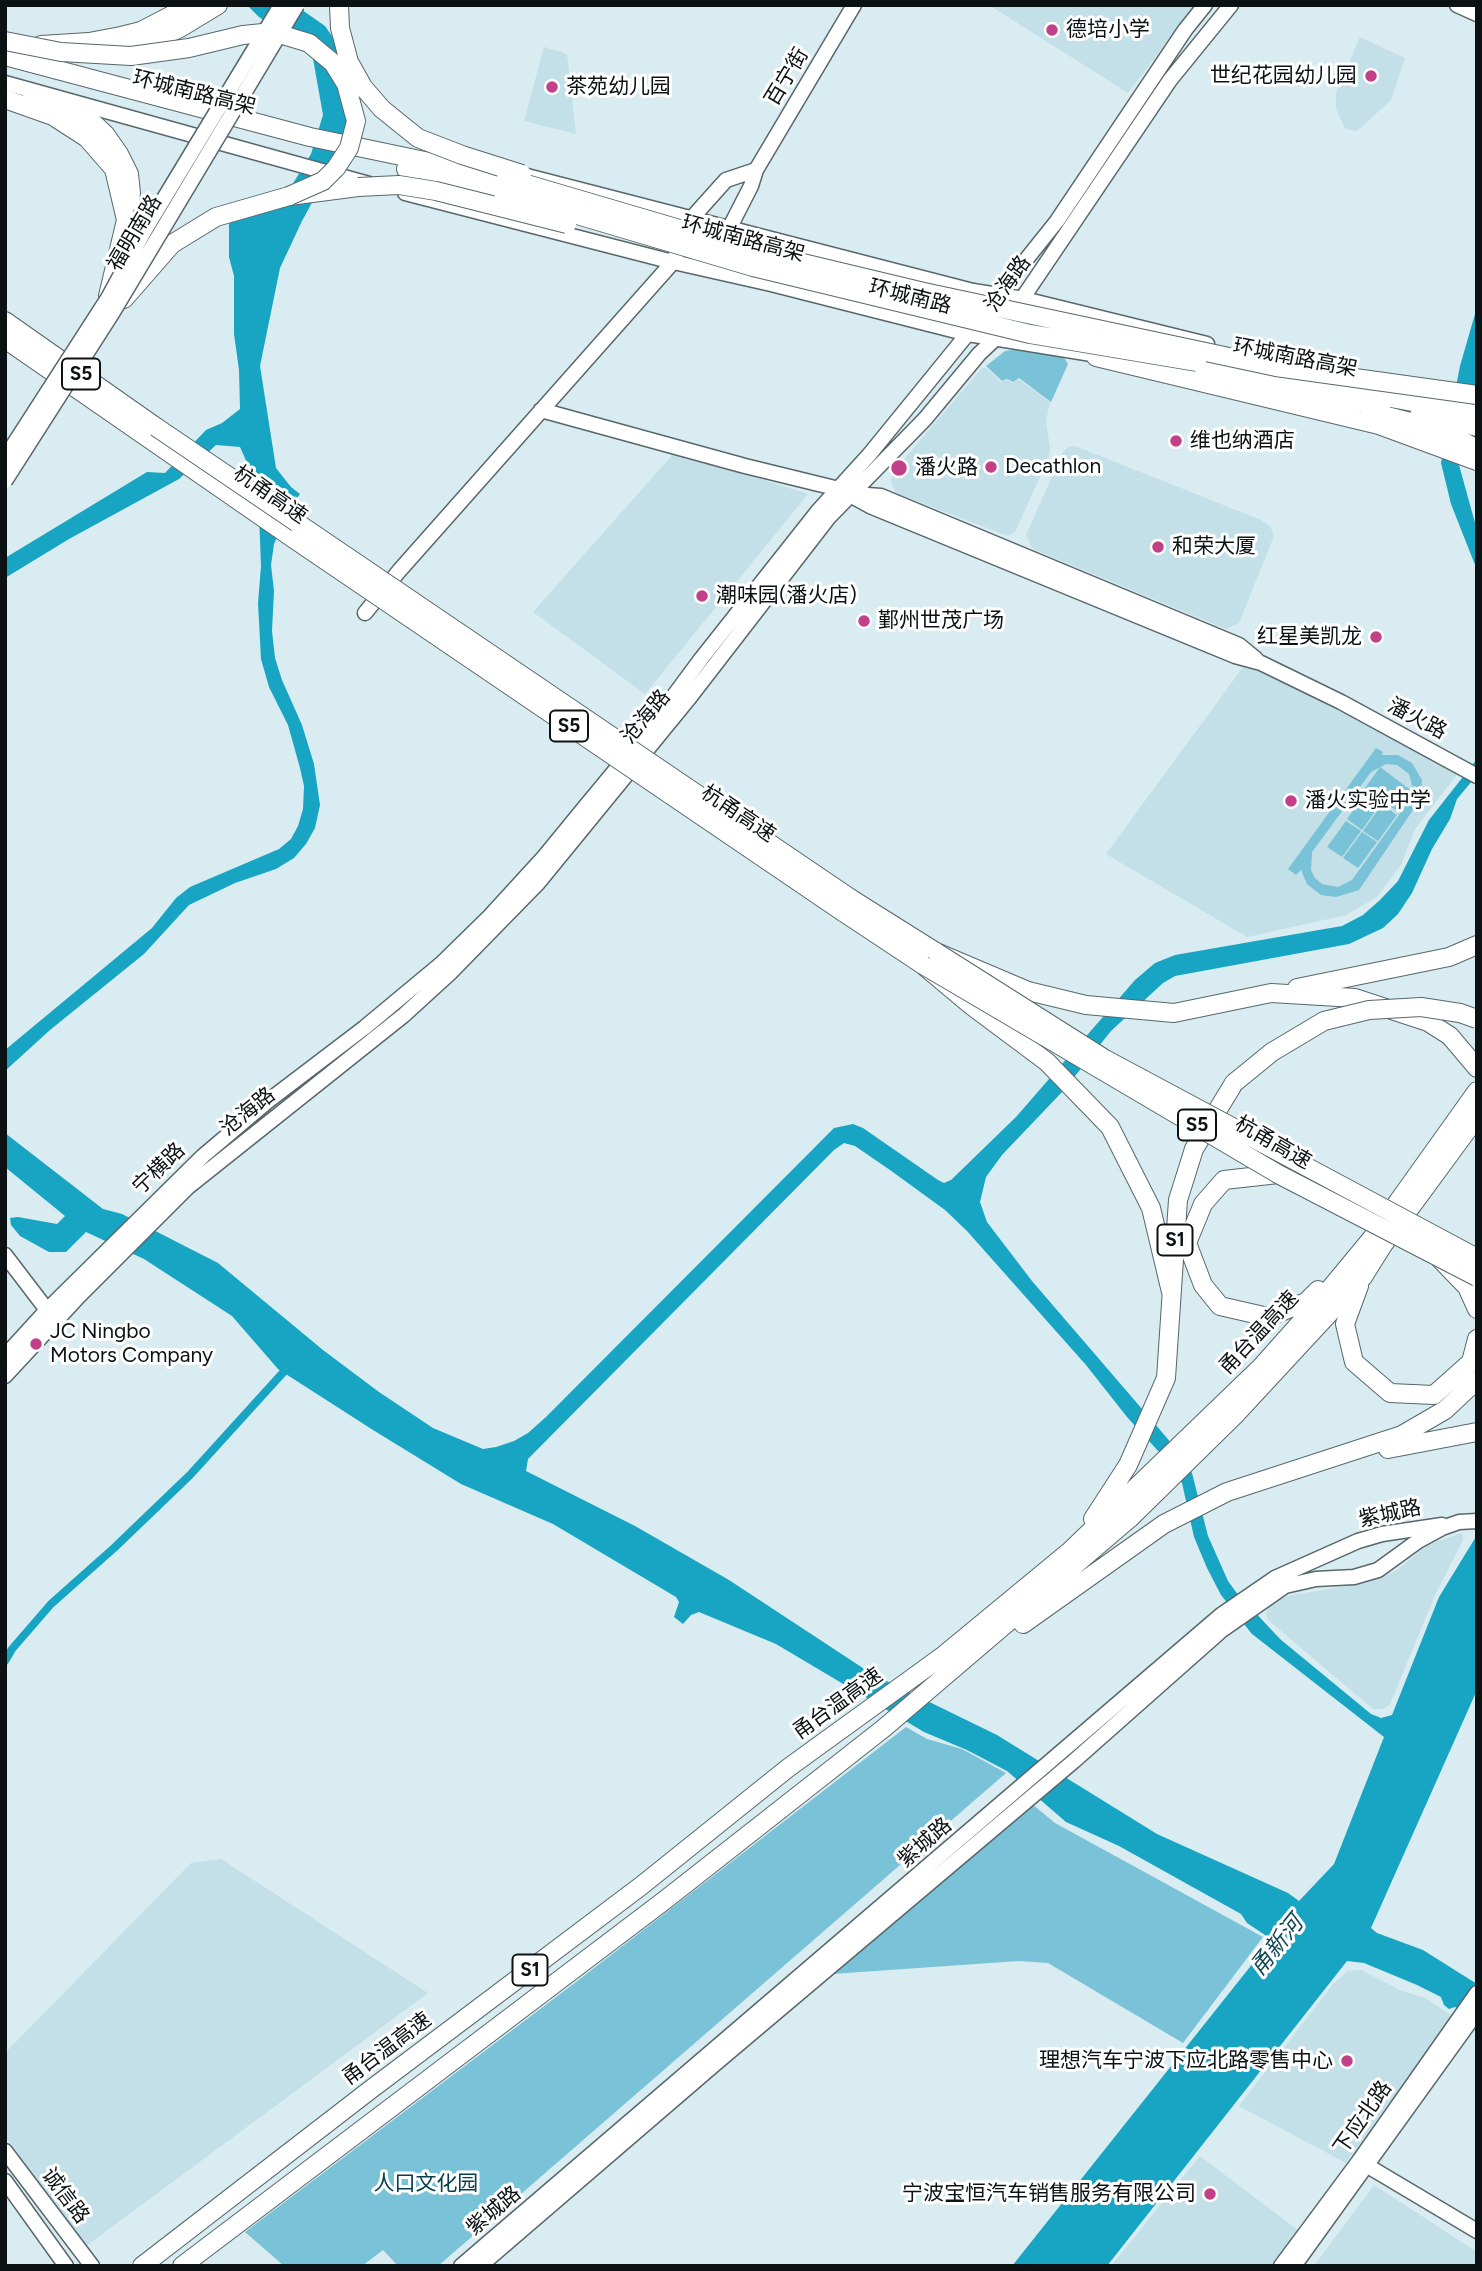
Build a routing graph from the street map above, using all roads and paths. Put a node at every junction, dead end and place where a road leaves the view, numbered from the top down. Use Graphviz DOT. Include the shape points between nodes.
graph roads {
  1 [pos="191,5"];
  2 [pos="218,5"];
  3 [pos="281,5"];
  4 [pos="297,5"];
  5 [pos="339,5"];
  6 [pos="854,5"];
  7 [pos="1205,5"];
  8 [pos="1231,5"];
  9 [pos="1458,5"];
  10 [pos="1477,14"];
  11 [pos="5,45"];
  12 [pos="83,48"];
  13 [pos="5,56"];
  14 [pos="5,68"];
  15 [pos="5,83"];
  16 [pos="5,90"];
  17 [pos="5,99"];
  18 [pos="756,170"];
  19 [pos="289,196"];
  20 [pos="691,219"];
  21 [pos="127,220"];
  22 [pos="729,229"];
  23 [pos="757,260"];
  24 [pos="673,262"];
  25 [pos="997,296"];
  26 [pos="1024,299"];
  27 [pos="110,305"];
  28 [pos="5,321"];
  29 [pos="968,334"];
  30 [pos="1030,334"];
  31 [pos="995,339"];
  32 [pos="5,340"];
  33 [pos="1225,352"];
  34 [pos="1224,377"];
  35 [pos="1477,383"];
  36 [pos="1477,395"];
  37 [pos="1447,398"];
  38 [pos="1477,401"];
  39 [pos="541,410"];
  40 [pos="1477,412"];
  41 [pos="1442,425"];
  42 [pos="1477,429"];
  43 [pos="152,432"];
  44 [pos="1477,449"];
  45 [pos="5,458"];
  46 [pos="1477,461"];
  47 [pos="5,481"];
  48 [pos="845,491"];
  49 [pos="365,613"];
  50 [pos="1477,776"];
  51 [pos="1477,945"];
  52 [pos="929,959"];
  53 [pos="1271,993"];
  54 [pos="1477,1019"];
  55 [pos="1477,1068"];
  56 [pos="1477,1091"];
  57 [pos="268,1101"];
  58 [pos="1471,1112"];
  59 [pos="1278,1174"];
  60 [pos="147,1218"];
  61 [pos="115,1252"];
  62 [pos="5,1255"];
  63 [pos="1477,1258"];
  64 [pos="1440,1259"];
  65 [pos="5,1264"];
  66 [pos="1363,1277"];
  67 [pos="1477,1277"];
  68 [pos="1171,1292"];
  69 [pos="1477,1309"];
  70 [pos="47,1310"];
  71 [pos="1477,1339"];
  72 [pos="5,1356"];
  73 [pos="5,1376"];
  74 [pos="1477,1380"];
  75 [pos="1476,1432"];
  76 [pos="1182,1453"];
  77 [pos="1343,1455"];
  78 [pos="1477,1521"];
  79 [pos="1456,1523"];
  80 [pos="1358,1541"];
  81 [pos="1070,1552"];
  82 [pos="1392,1561"];
  83 [pos="959,1665"];
  84 [pos="1477,1993"];
  85 [pos="1477,2012"];
  86 [pos="1459,2027"];
  87 [pos="5,2151"];
  88 [pos="1363,2164"];
  89 [pos="5,2181"];
  90 [pos="1477,2231"];
  91 [pos="190,2260"];
  92 [pos="66,2266"];
  93 [pos="92,2266"];
  94 [pos="142,2266"];
  95 [pos="461,2266"];
  96 [pos="480,2266"];
  97 [pos="1281,2266"];
  98 [pos="1294,2266"];
  1 -- 12 [label="highway" via="141,31"];
  2 -- 12 [label="highway, bridge" via="150,41"];
  3 -- 27 [label="main road, 福明南路, bridge" via="145,230"];
  4 -- 27 [label="main road, 福明南路, bridge"];
  5 -- 23 [label="highway, bridge" via="349,62 363,87 418,138 625,206"];
  6 -- 18 [label="main road, 百宁街"];
  7 -- 25 [label="main road, 沧海路" via="1057,221"];
  8 -- 26 [label="main road, 沧海路" via="1170,80"];
  9 -- 10 [label="main road"];
  11 -- 12 [label="highway, bridge"];
  11 -- 20 [label="main road, 环城南路" via="310,130 546,180"];
  12 -- 19 [label="highway, bridge" via="131,56 273,32 309,43 333,63 346,84 356,121 349,148 336,168 323,181"];
  13 -- 23 [label="highway, 环城南路高架, bridge" via="310,137 506,178"];
  14 -- 23 [label="highway, 环城南路高架, bridge"];
  15 -- 24 [label="main road, 环城南路"];
  16 -- 21 [label="highway" via="61,106 90,120 105,134 129,174"];
  17 -- 21 [label="highway" via="52,116 87,138 114,169"];
  18 -- 20 [label="main road" via="726,180"];
  18 -- 22 [label="main road, 百宁街"];
  19 -- 23 [label="highway, bridge" via="399,185"];
  19 -- 27 [label="highway, bridge" via="216,217 188,233"];
  20 -- 22 [label="main road, 环城南路"];
  20 -- 24 [label="main road"];
  21 -- 27 [label="highway, bridge"];
  22 -- 25 [label="main road, 环城南路"];
  23 -- 30 [label="highway, 环城南路高架, bridge"];
  23 -- 33 [label="highway, 环城南路高架, bridge"];
  24 -- 29 [label="main road, 环城南路"];
  24 -- 39 [label="main road"];
  25 -- 26 [label="main road, 环城南路"];
  25 -- 29 [label="main road, 沧海路"];
  26 -- 31 [label="main road, 沧海路"];
  26 -- 33 [label="main road, 环城南路"];
  27 -- 45 [label="main road, 福明南路, bridge"];
  27 -- 47 [label="main road, 福明南路, bridge"];
  28 -- 43 [label="highway, 杭甬高速 / S5"];
  29 -- 31 [label="main road, 环城南路"];
  29 -- 48 [label="main road, 沧海路"];
  30 -- 40 [label="highway, 环城南路高架, bridge"];
  30 -- 46 [label="highway, bridge" via="1096,358 1379,425"];
  31 -- 34 [label="main road, 环城南路"];
  31 -- 48 [label="main road, 沧海路" via="925,419"];
  32 -- 43 [label="highway, 杭甬高速 / S5"];
  33 -- 35 [label="highway, bridge"];
  33 -- 36 [label="highway, 环城南路高架, bridge" via="1276,367"];
  33 -- 37 [label="main road, 环城南路"];
  34 -- 41 [label="highway"];
  37 -- 38 [label="main road, bridge"];
  37 -- 40 [label="main road, 环城南路"];
  39 -- 48 [label="main road, 潘火路"];
  39 -- 49 [label="main road"];
  41 -- 42 [label="main road"];
  41 -- 44 [label="highway"];
  43 -- 52 [label="highway, 杭甬高速 / S5, bridge" via="705,819"];
  48 -- 50 [label="main road, 潘火路" via="884,512 1261,663"];
  48 -- 57 [label="main road, 沧海路" via="701,659 647,732 516,888 441,964"];
  48 -- 60 [label="main road, 沧海路" via="690,697 501,923 404,1015"];
  51 -- 53 [label="highway" via="1449,957"];
  52 -- 53 [label="highway, bridge" via="1086,1005 1174,1013"];
  52 -- 59 [label="highway, 杭甬高速 / S5, bridge"];
  52 -- 63 [label="highway, 杭甬高速 / S5, bridge"];
  52 -- 68 [label="highway, bridge" via="971,1006 1047,1062 1110,1127 1152,1208"];
  53 -- 55 [label="highway" via="1355,998 1428,1022 1450,1037"];
  54 -- 68 [label="highway, S1, bridge" via="1421,1007 1346,1015 1324,1021 1272,1052 1234,1083 1194,1149 1178,1200"];
  56 -- 58 [label="highway, 甬台温高速"];
  57 -- 60 [label="main road, 宁横路" via="203,1156"];
  58 -- 59 [label="highway" via="1416,1166 1329,1280 1306,1303 1268,1317 1220,1306 1203,1285 1187,1243 1203,1204 1224,1180"];
  58 -- 66 [label="highway, 甬台温高速"];
  58 -- 76 [label="highway, 甬台温高速" via="1319,1302"];
  59 -- 64 [label="highway, 杭甬高速 / S5, bridge"];
  60 -- 61 [label="main road, 沧海路"];
  61 -- 70 [label="main road, 沧海路"];
  61 -- 73 [label="main road, 沧海路"];
  62 -- 70 [label="main road"];
  64 -- 67 [label="highway, 杭甬高速 / S5, bridge"];
  64 -- 69 [label="highway" via="1467,1287"];
  65 -- 70 [label="main road"];
  66 -- 71 [label="highway" via="1345,1324 1354,1362 1390,1393 1434,1395 1471,1362"];
  66 -- 76 [label="highway, 甬台温高速" via="1237,1413"];
  68 -- 81 [label="highway, S1" via="1166,1378 1128,1465"];
  70 -- 72 [label="main road, 沧海路"];
  74 -- 77 [label="highway" via="1445,1410 1402,1435"];
  75 -- 77 [label="highway, S1"];
  76 -- 81 [label="highway, 甬台温高速"];
  76 -- 83 [label="highway, 甬台温高速" via="1167,1481"];
  77 -- 83 [label="highway, S1" via="1227,1492 1164,1524"];
  78 -- 79 [label="main road"];
  79 -- 80 [label="main road, 紫城路"];
  79 -- 82 [label="main road, 紫城路" via="1418,1541"];
  80 -- 82 [label="main road" via="1388,1542 1393,1547"];
  80 -- 95 [label="main road, 紫城路" via="1275,1578 1221,1615"];
  81 -- 94 [label="highway, 甬台温高速 / S1" via="944,1655 788,1768 641,1886"];
  82 -- 96 [label="main road, 紫城路" via="1365,1574 1298,1581 1222,1630 1034,1796"];
  83 -- 91 [label="highway, 甬台温高速 / S1" via="654,1909"];
  84 -- 86 [label="main road, 下应北路"];
  85 -- 86 [label="main road, 下应北路"];
  86 -- 88 [label="main road, 下应北路"];
  87 -- 93 [label="main road, 诚信路"];
  88 -- 90 [label="main road"];
  88 -- 97 [label="main road, 下应北路"];
  88 -- 98 [label="main road, 下应北路"];
  89 -- 92 [label="main road, 诚信路"];
}
